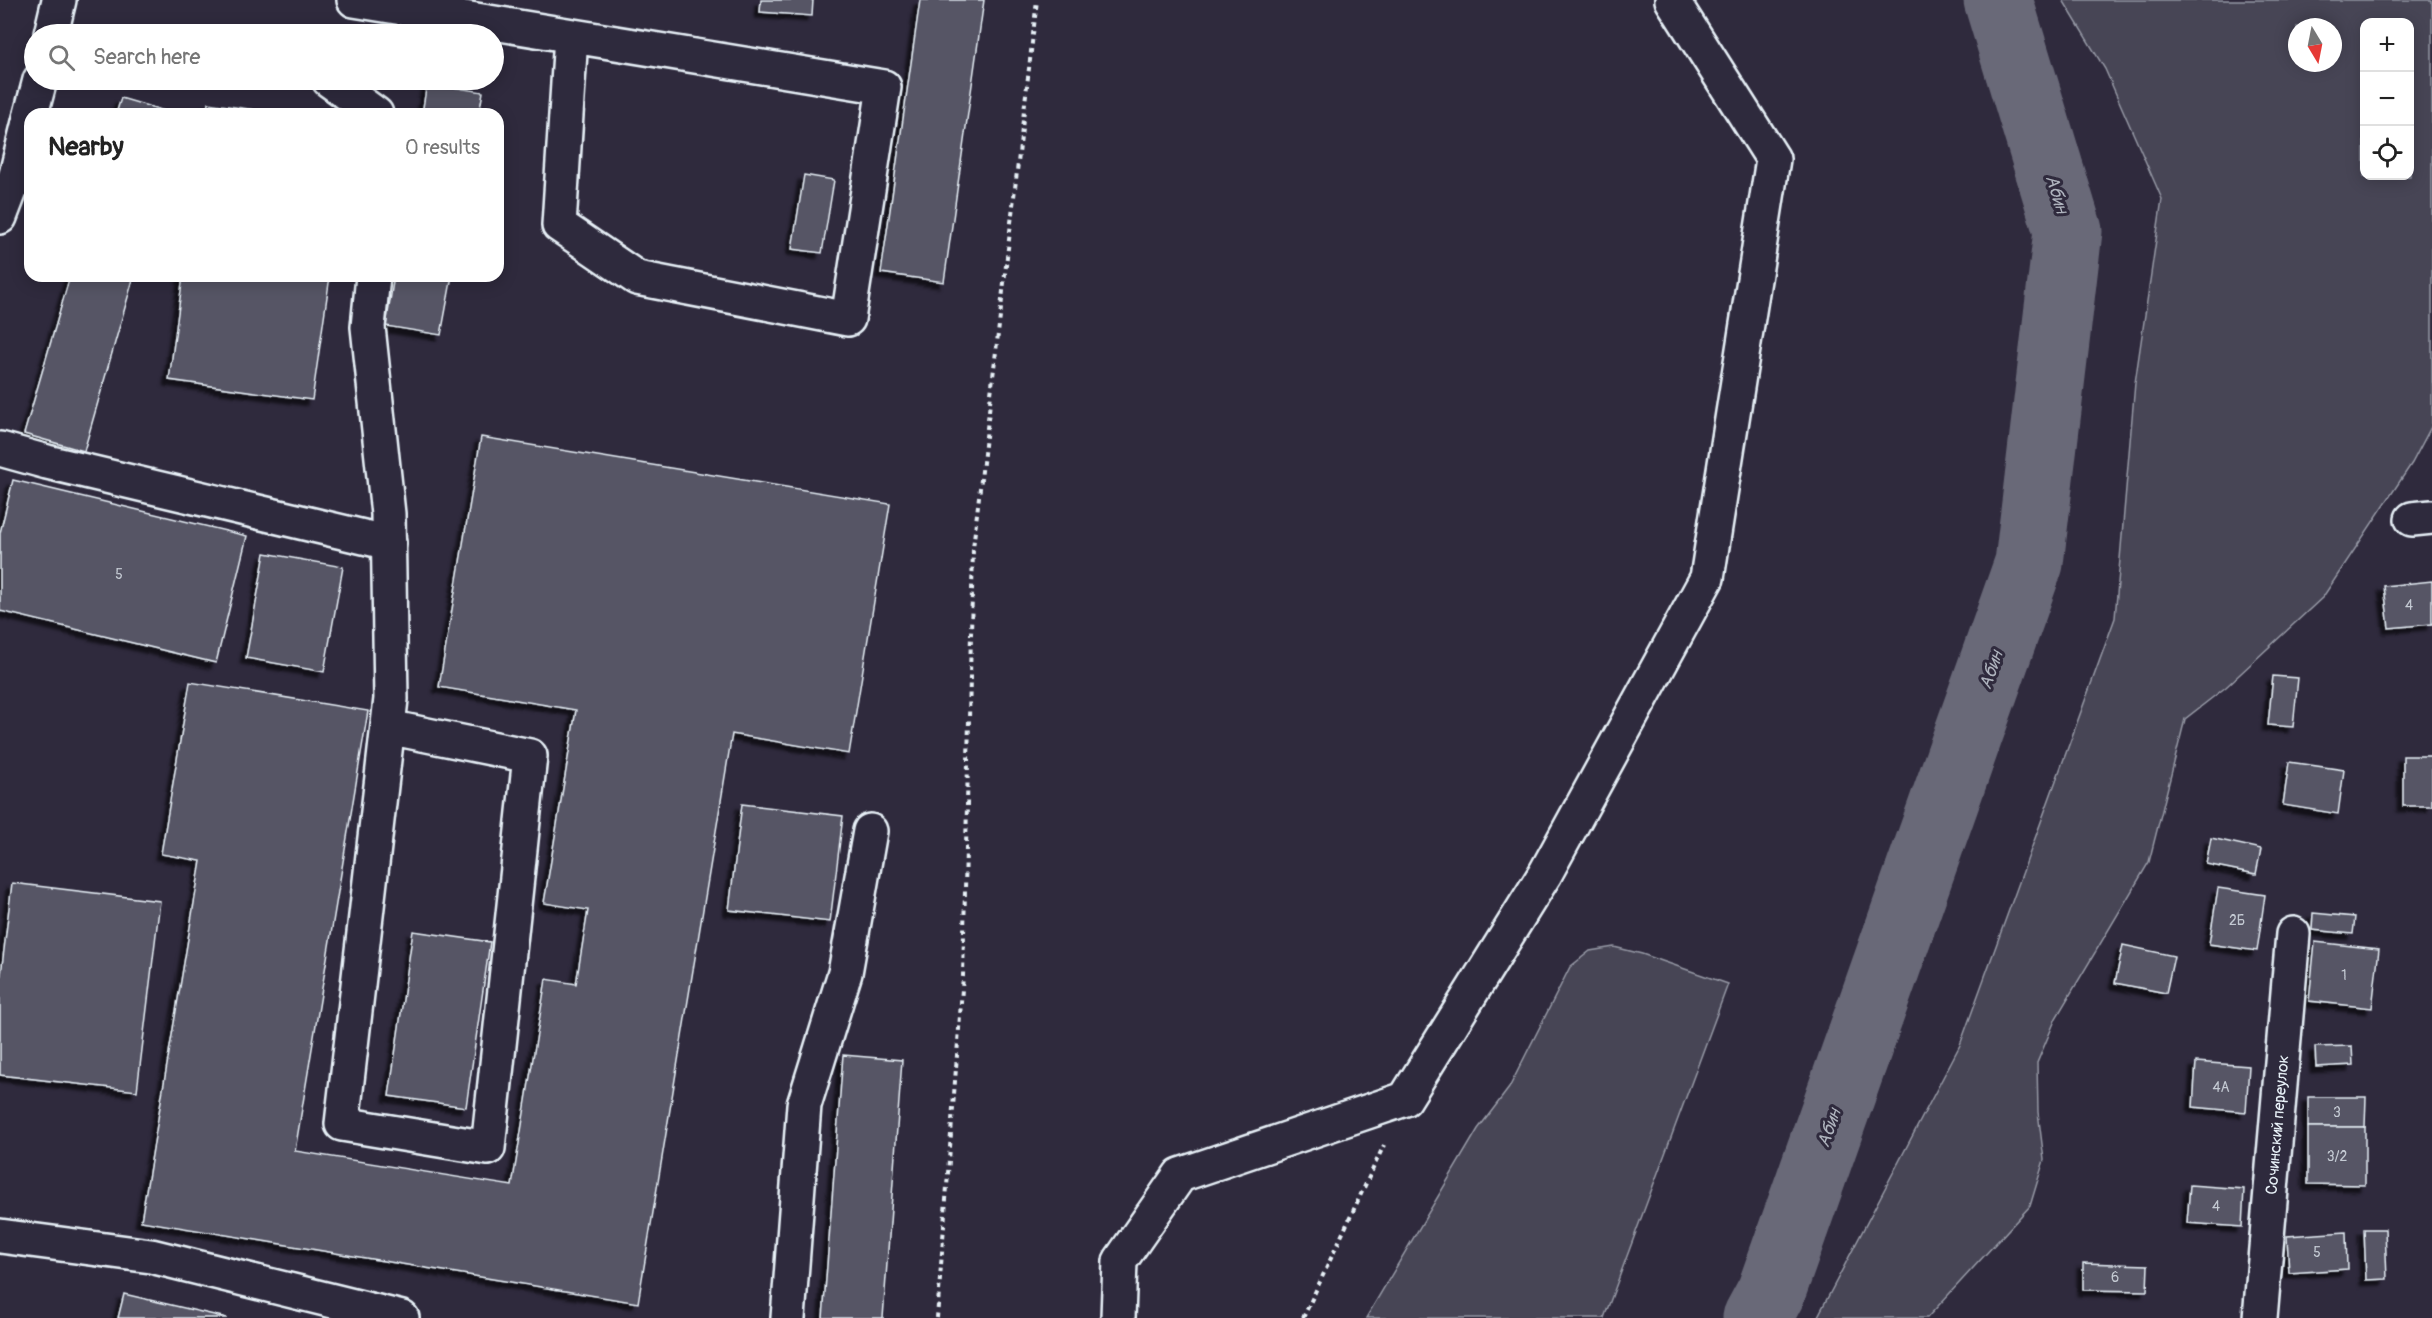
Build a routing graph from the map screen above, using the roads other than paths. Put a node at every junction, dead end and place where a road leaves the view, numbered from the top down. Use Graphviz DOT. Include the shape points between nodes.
graph roads {
  1 [pos="59,0"];
  2 [pos="354,0"];
  3 [pos="1672,0"];
  4 [pos="53,24"];
  5 [pos="499,24"];
  6 [pos="504,25"];
  7 [pos="571,36"];
  8 [pos="38,90"];
  9 [pos="343,90"];
  10 [pos="33,108"];
  11 [pos="368,108"];
  12 [pos="24,133"];
  13 [pos="8,172"];
  14 [pos="0,217"];
  15 [pos="372,282"];
  16 [pos="0,448"];
  17 [pos="389,543"];
  18 [pos="388,728"];
  19 [pos="870,831"];
  20 [pos="2293,933"];
  21 [pos="0,1236"];
  22 [pos="402,1318"];
  23 [pos="788,1318"];
  24 [pos="1118,1318"];
  25 [pos="2260,1318"];
  1 -- 4 [label="street"];
  2 -- 5 [label="street"];
  3 -- 24 [label="street" via="1773,159 1707,578 1545,873 1405,1099 1180,1176 1120,1261"];
  6 -- 7 [label="street"];
  7 -- 7 [label="street" via="559,225 637,278 848,319 884,87"];
  8 -- 10 [label="street"];
  9 -- 11 [label="street"];
  12 -- 13 [label="street"];
  13 -- 14 [label="street"];
  15 -- 17 [label="street" via="368,327"];
  16 -- 17 [label="street"];
  17 -- 18 [label="street"];
  18 -- 18 [label="street" via="530,756 488,1148 342,1124"];
  19 -- 23 [label="street" via="844,973 804,1105"];
  20 -- 25 [label="street, Сочинский переулок"];
  21 -- 22 [label="street" via="151,1256"];
}
